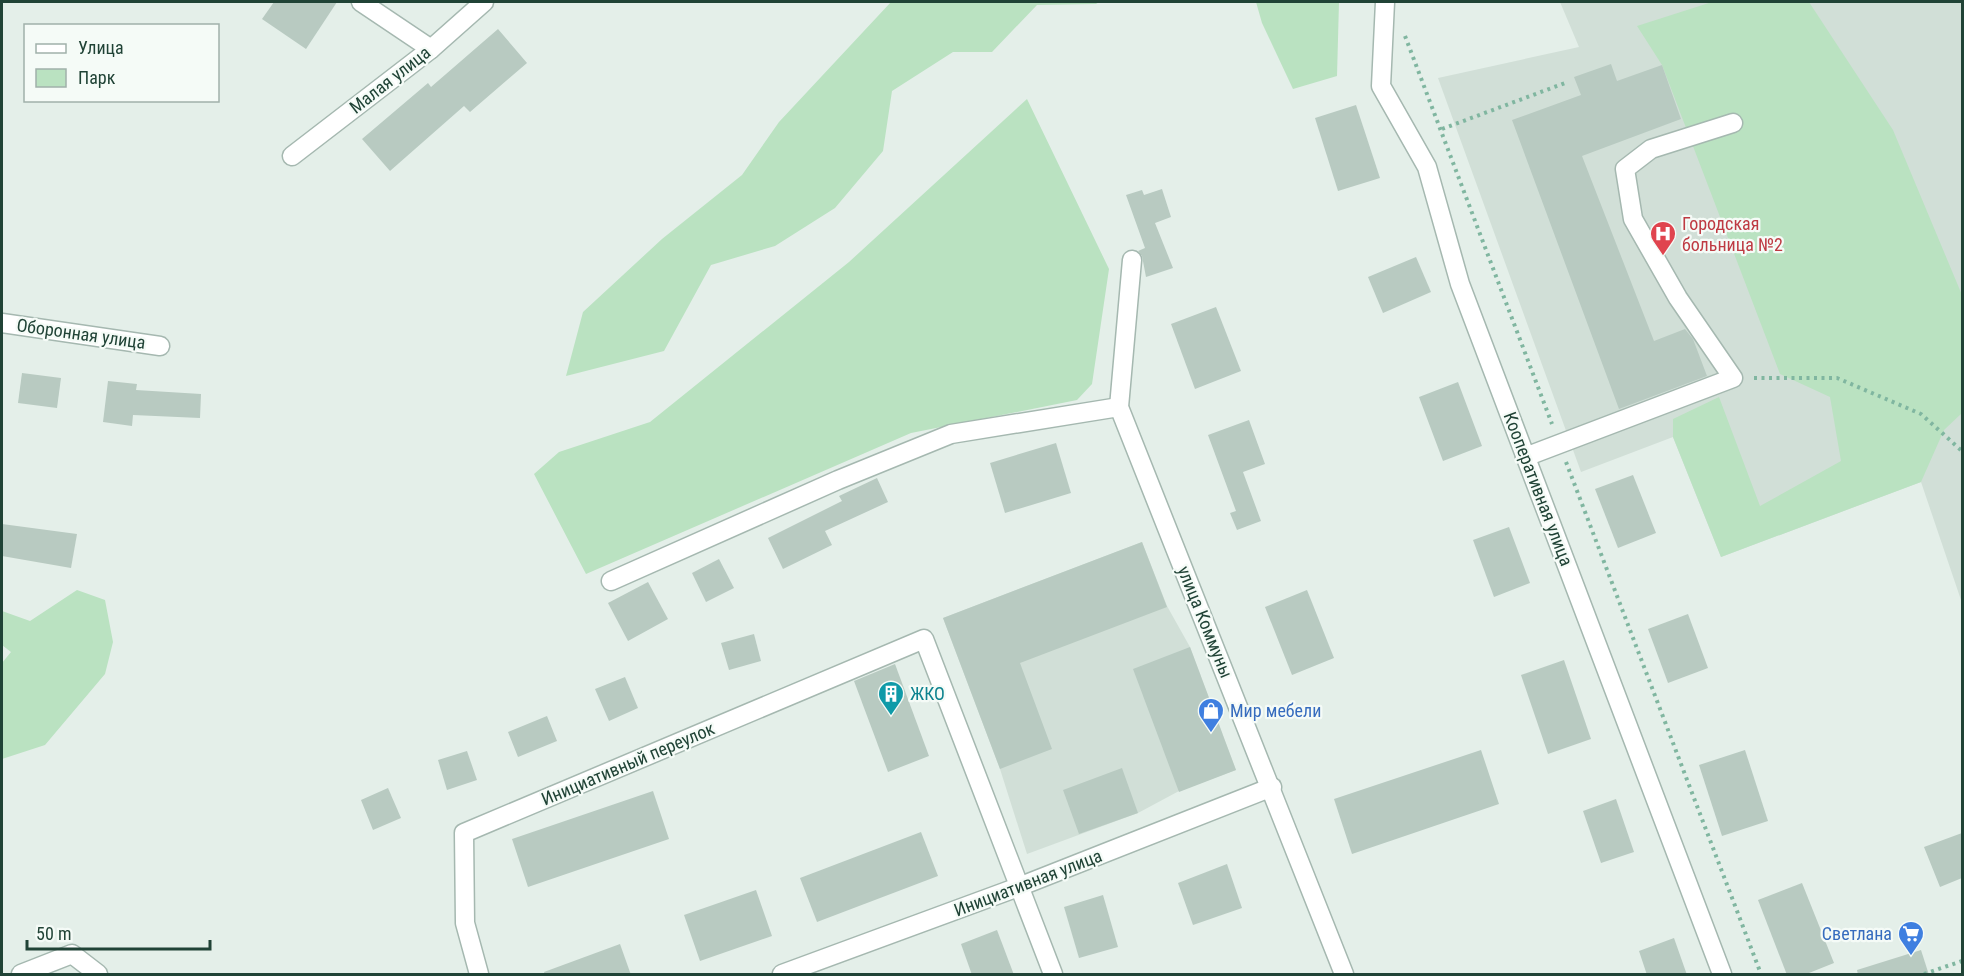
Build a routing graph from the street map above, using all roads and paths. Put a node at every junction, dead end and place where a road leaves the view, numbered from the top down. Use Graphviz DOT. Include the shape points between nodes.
graph roads {
  1 [pos="361,2"];
  2 [pos="484,2"];
  3 [pos="1385,2"];
  4 [pos="1405,35"];
  5 [pos="431,49"];
  6 [pos="1565,83"];
  7 [pos="1733,123"];
  8 [pos="1442,129"];
  9 [pos="292,156"];
  10 [pos="1132,260"];
  11 [pos="2,323"];
  12 [pos="160,346"];
  13 [pos="1733,378"];
  14 [pos="1119,407"];
  15 [pos="1559,445"];
  16 [pos="1962,451"];
  17 [pos="1525,457"];
  18 [pos="611,581"];
  19 [pos="1272,787"];
  20 [pos="1021,886"];
  21 [pos="1962,961"];
  22 [pos="21,975"];
  23 [pos="99,975"];
  24 [pos="479,975"];
  25 [pos="782,975"];
  26 [pos="1053,975"];
  27 [pos="1344,975"];
  28 [pos="1722,975"];
  29 [pos="1761,975"];
  30 [pos="1924,975"];
  1 -- 5 [label="street"];
  2 -- 5 [label="street, Малая улица"];
  3 -- 17 [label="street, Кооперативная улица" via="1381,86 1427,167 1460,284"];
  4 -- 8 [label="path"];
  5 -- 9 [label="street, Малая улица"];
  6 -- 8 [label="path"];
  7 -- 13 [label="street" via="1651,149 1625,169 1633,219 1677,298"];
  8 -- 15 [label="path"];
  10 -- 14 [label="street, улица Коммуны"];
  11 -- 12 [label="street, Оборонная улица"];
  13 -- 15 [label="street"];
  13 -- 16 [label="path" via="1837,378 1921,414"];
  14 -- 18 [label="street" via="951,434"];
  14 -- 19 [label="street, улица Коммуны"];
  15 -- 17 [label="street"];
  15 -- 29 [label="path"];
  17 -- 28 [label="street, Кооперативная улица"];
  19 -- 20 [label="street, Инициативная улица"];
  19 -- 27 [label="street, улица Коммуны"];
  20 -- 24 [label="street, Инициативный переулок" via="924,639 464,833 465,923"];
  20 -- 25 [label="street, Инициативная улица"];
  20 -- 26 [label="street"];
  21 -- 30 [label="path"];
  22 -- 23 [label="street" via="72,954"];
}
